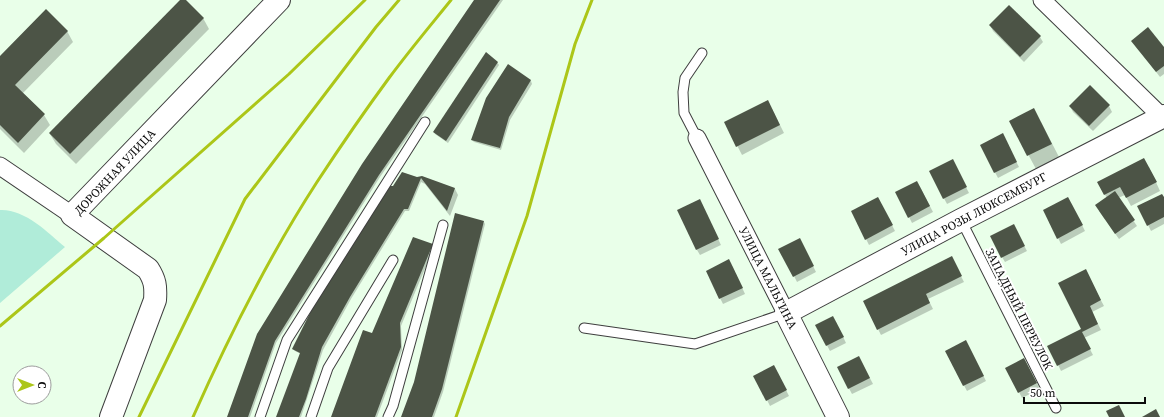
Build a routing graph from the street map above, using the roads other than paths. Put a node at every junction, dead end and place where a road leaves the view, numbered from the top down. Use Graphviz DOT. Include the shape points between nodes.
graph roads {
  1 [pos="279,0"];
  2 [pos="1042,0"];
  3 [pos="702,53"];
  4 [pos="1164,117"];
  5 [pos="425,122"];
  6 [pos="697,138"];
  7 [pos="0,166"];
  8 [pos="72,215"];
  9 [pos="961,220"];
  10 [pos="443,226"];
  11 [pos="393,260"];
  12 [pos="786,313"];
  13 [pos="584,328"];
  14 [pos="1056,408"];
  15 [pos="111,417"];
  16 [pos="260,417"];
  17 [pos="311,417"];
  18 [pos="388,417"];
  19 [pos="838,417"];
  1 -- 8 [label="street, ДОРОЖНАЯ УЛИЦА"];
  2 -- 4 [label="street"];
  3 -- 6 [label="lane" via="685,78 683,92 684,113"];
  4 -- 9 [label="street, УЛИЦА РОЗЫ ЛЮКСЕМБУРГ"];
  5 -- 16 [label="lane" via="287,340"];
  6 -- 12 [label="street, УЛИЦА МАЛЬГИНА"];
  7 -- 8 [label="street"];
  8 -- 15 [label="street, ДОРОЖНАЯ УЛИЦА" via="148,269 154,278 155,300"];
  9 -- 12 [label="street, УЛИЦА РОЗЫ ЛЮКСЕМБУРГ"];
  9 -- 14 [label="lane, ЗАПАДНЫЙ ПЕРЕУЛОК"];
  10 -- 18 [label="lane"];
  11 -- 17 [label="lane" via="328,368"];
  12 -- 13 [label="lane" via="695,344"];
  12 -- 19 [label="street, УЛИЦА МАЛЬГИНА"];
}
